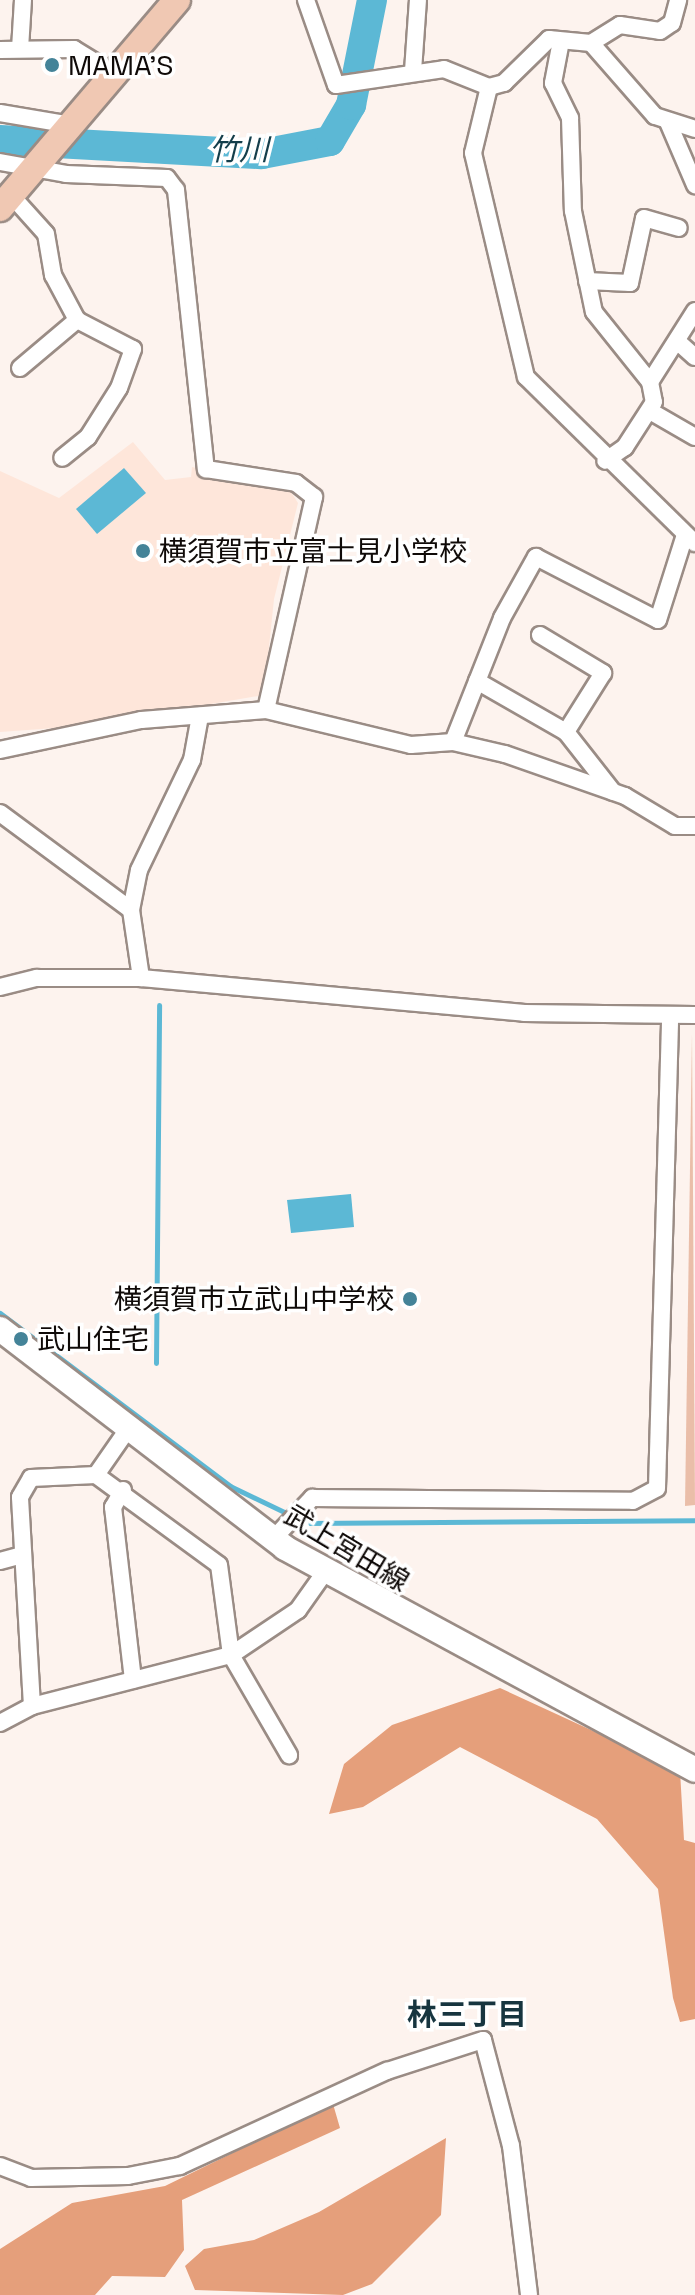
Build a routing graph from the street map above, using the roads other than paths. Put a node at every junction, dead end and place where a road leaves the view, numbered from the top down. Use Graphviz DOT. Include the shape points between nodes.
graph roads {
  1 [pos="23,0"];
  2 [pos="177,0"];
  3 [pos="306,0"];
  4 [pos="418,0"];
  5 [pos="678,0"];
  6 [pos="561,41"];
  7 [pos="591,43"];
  8 [pos="20,49"];
  9 [pos="0,50"];
  10 [pos="413,71"];
  11 [pos="113,73"];
  12 [pos="489,87"];
  13 [pos="0,113"];
  14 [pos="668,122"];
  15 [pos="68,128"];
  16 [pos="695,129"];
  17 [pos="0,162"];
  18 [pos="38,163"];
  19 [pos="695,185"];
  20 [pos="5,202"];
  21 [pos="679,228"];
  22 [pos="587,281"];
  23 [pos="695,311"];
  24 [pos="77,320"];
  25 [pos="677,341"];
  26 [pos="695,357"];
  27 [pos="20,368"];
  28 [pos="650,382"];
  29 [pos="650,411"];
  30 [pos="695,437"];
  31 [pos="62,458"];
  32 [pos="605,461"];
  33 [pos="690,540"];
  34 [pos="540,635"];
  35 [pos="477,681"];
  36 [pos="266,710"];
  37 [pos="200,716"];
  38 [pos="566,732"];
  39 [pos="453,742"];
  40 [pos="0,750"];
  41 [pos="613,792"];
  42 [pos="0,813"];
  43 [pos="695,826"];
  44 [pos="131,910"];
  45 [pos="141,978"];
  46 [pos="0,987"];
  47 [pos="695,1015"];
  48 [pos="670,1016"];
  49 [pos="0,1329"];
  50 [pos="128,1429"];
  51 [pos="96,1475"];
  52 [pos="123,1490"];
  53 [pos="273,1539"];
  54 [pos="22,1555"];
  55 [pos="0,1561"];
  56 [pos="325,1572"];
  57 [pos="231,1655"];
  58 [pos="133,1680"];
  59 [pos="32,1706"];
  60 [pos="0,1723"];
  61 [pos="289,1755"];
  62 [pos="695,1770"];
  63 [pos="0,2166"];
  64 [pos="529,2295"];
  1 -- 8 [label="street"];
  2 -- 11 [label="main road"];
  3 -- 10 [label="street" via="336,85"];
  4 -- 10 [label="street"];
  5 -- 7 [label="street" via="672,23 660,31 620,25"];
  6 -- 7 [label="street"];
  6 -- 12 [label="street" via="549,39 504,83"];
  6 -- 22 [label="street" via="553,83 570,118 573,211"];
  7 -- 14 [label="street"];
  8 -- 9 [label="street"];
  8 -- 11 [label="street" via="74,49"];
  10 -- 12 [label="street" via="457,70"];
  11 -- 15 [label="main road"];
  12 -- 32 [label="street" via="473,153 517,349 526,377"];
  13 -- 15 [label="street"];
  14 -- 16 [label="street"];
  14 -- 19 [label="street"];
  15 -- 18 [label="main road"];
  17 -- 18 [label="street"];
  18 -- 20 [label="main road"];
  18 -- 36 [label="street" via="66,174 167,178 176,190 206,469 296,483 314,497"];
  20 -- 24 [label="street" via="46,234 53,275"];
  21 -- 22 [label="street" via="644,218 630,283"];
  22 -- 28 [label="street" via="602,329"];
  23 -- 25 [label="street"];
  24 -- 27 [label="street"];
  24 -- 31 [label="street" via="133,349 119,388 88,437"];
  25 -- 26 [label="street"];
  25 -- 28 [label="street"];
  28 -- 29 [label="street"];
  29 -- 30 [label="street"];
  29 -- 32 [label="street" via="625,447"];
  32 -- 33 [label="street"];
  33 -- 35 [label="street" via="658,620 536,557"];
  34 -- 38 [label="street" via="603,673"];
  35 -- 38 [label="street"];
  35 -- 39 [label="street"];
  36 -- 37 [label="street"];
  36 -- 39 [label="street" via="411,745"];
  37 -- 40 [label="street" via="46,735"];
  37 -- 44 [label="street" via="192,760 139,870"];
  38 -- 41 [label="street"];
  39 -- 41 [label="street"];
  41 -- 43 [label="street" via="675,826"];
  42 -- 44 [label="street"];
  44 -- 45 [label="street"];
  45 -- 46 [label="street" via="37,978"];
  45 -- 48 [label="street" via="524,1013"];
  47 -- 48 [label="street"];
  48 -- 53 [label="street" via="657,1488 633,1501 312,1498"];
  49 -- 50 [label="main road, 武上宮田線"];
  50 -- 51 [label="street"];
  50 -- 53 [label="main road, 武上宮田線"];
  51 -- 52 [label="street"];
  51 -- 54 [label="street" via="31,1478 20,1497"];
  52 -- 57 [label="street" via="219,1565"];
  52 -- 58 [label="street" via="113,1507"];
  53 -- 56 [label="main road, 武上宮田線"];
  54 -- 55 [label="street"];
  54 -- 59 [label="street"];
  56 -- 57 [label="street" via="298,1610"];
  56 -- 62 [label="main road, 武上宮田線"];
  57 -- 58 [label="street"];
  57 -- 61 [label="street"];
  58 -- 59 [label="street"];
  59 -- 60 [label="street"];
  63 -- 64 [label="street" via="31,2178 128,2176 180,2166 387,2071 483,2040 511,2146"];
}
